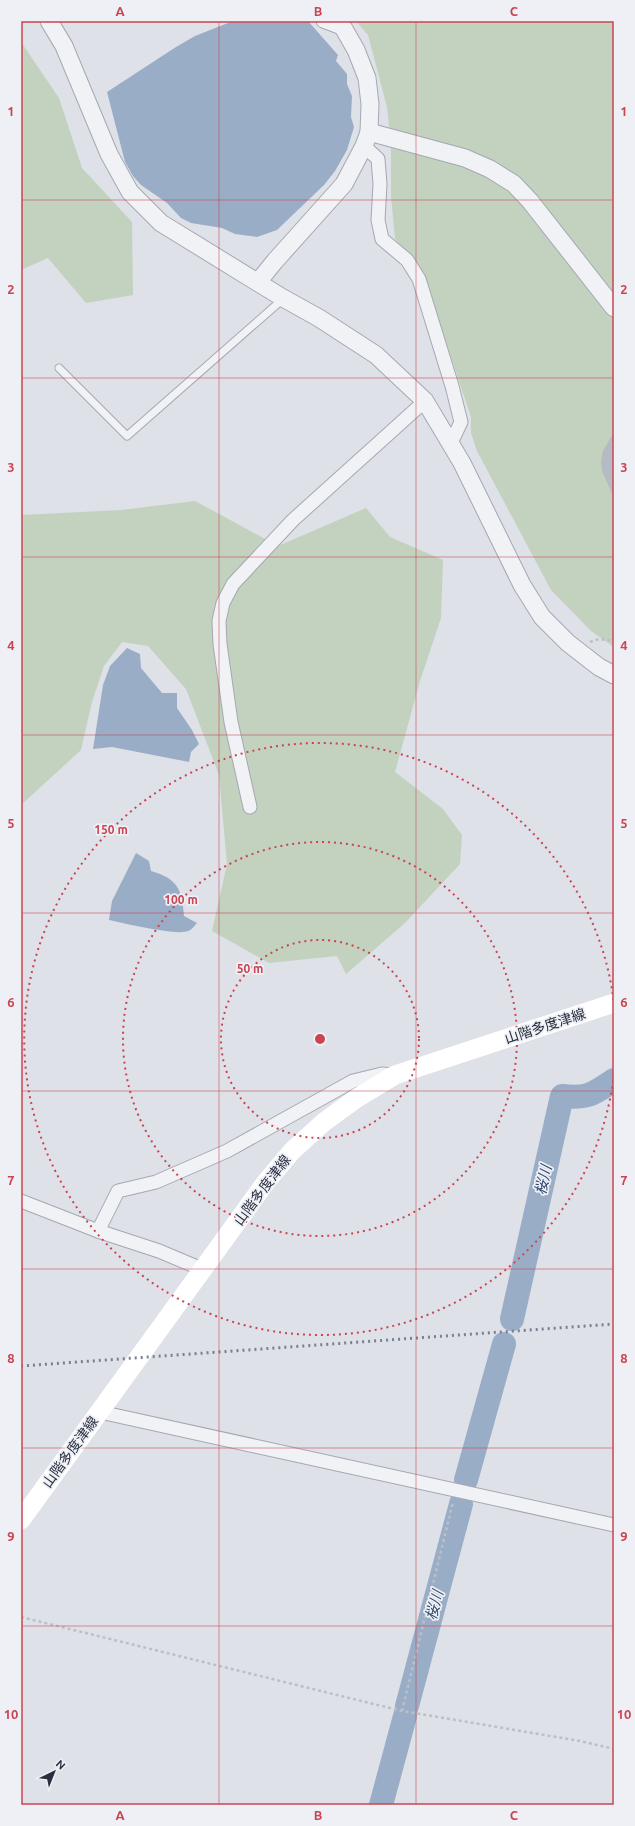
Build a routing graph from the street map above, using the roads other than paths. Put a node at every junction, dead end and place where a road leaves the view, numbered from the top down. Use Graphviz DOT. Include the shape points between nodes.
graph roads {
  1 [pos="49,21"];
  2 [pos="323,21"];
  3 [pos="341,25"];
  4 [pos="367,139"];
  5 [pos="258,282"];
  6 [pos="283,298"];
  7 [pos="614,308"];
  8 [pos="59,368"];
  9 [pos="425,401"];
  10 [pos="451,443"];
  11 [pos="614,675"];
  12 [pos="250,807"];
  13 [pos="614,1003"];
  14 [pos="395,1075"];
  15 [pos="21,1201"];
  16 [pos="98,1231"];
  17 [pos="204,1270"];
  18 [pos="100,1412"];
  19 [pos="22,1516"];
  20 [pos="614,1525"];
  1 -- 5 [label="street" via="64,46 109,154 130,192 162,222"];
  2 -- 3 [label="street"];
  3 -- 4 [label="street" via="356,50 367,78 370,104"];
  4 -- 5 [label="street" via="344,184"];
  4 -- 7 [label="street" via="465,158 490,169 514,184"];
  4 -- 10 [label="street" via="378,159 378,220 382,239 407,260 420,279 452,386 461,422"];
  5 -- 6 [label="street"];
  6 -- 8 [label="lane" via="127,436"];
  6 -- 9 [label="street" via="319,318 376,356"];
  9 -- 10 [label="street"];
  9 -- 12 [label="street" via="293,520 233,584 223,603 219,622 220,644 231,722"];
  10 -- 11 [label="street" via="522,585 542,616 575,648"];
  13 -- 14 [label="main road, 山階多度津線"];
  14 -- 16 [label="street" via="382,1074 353,1080 228,1151 156,1182 118,1191"];
  14 -- 17 [label="main road, 山階多度津線" via="324,1122 292,1151 266,1182"];
  15 -- 16 [label="street"];
  16 -- 17 [label="street" via="159,1251"];
  17 -- 18 [label="main road, 山階多度津線"];
  18 -- 19 [label="main road, 山階多度津線"];
  18 -- 20 [label="street"];
}
